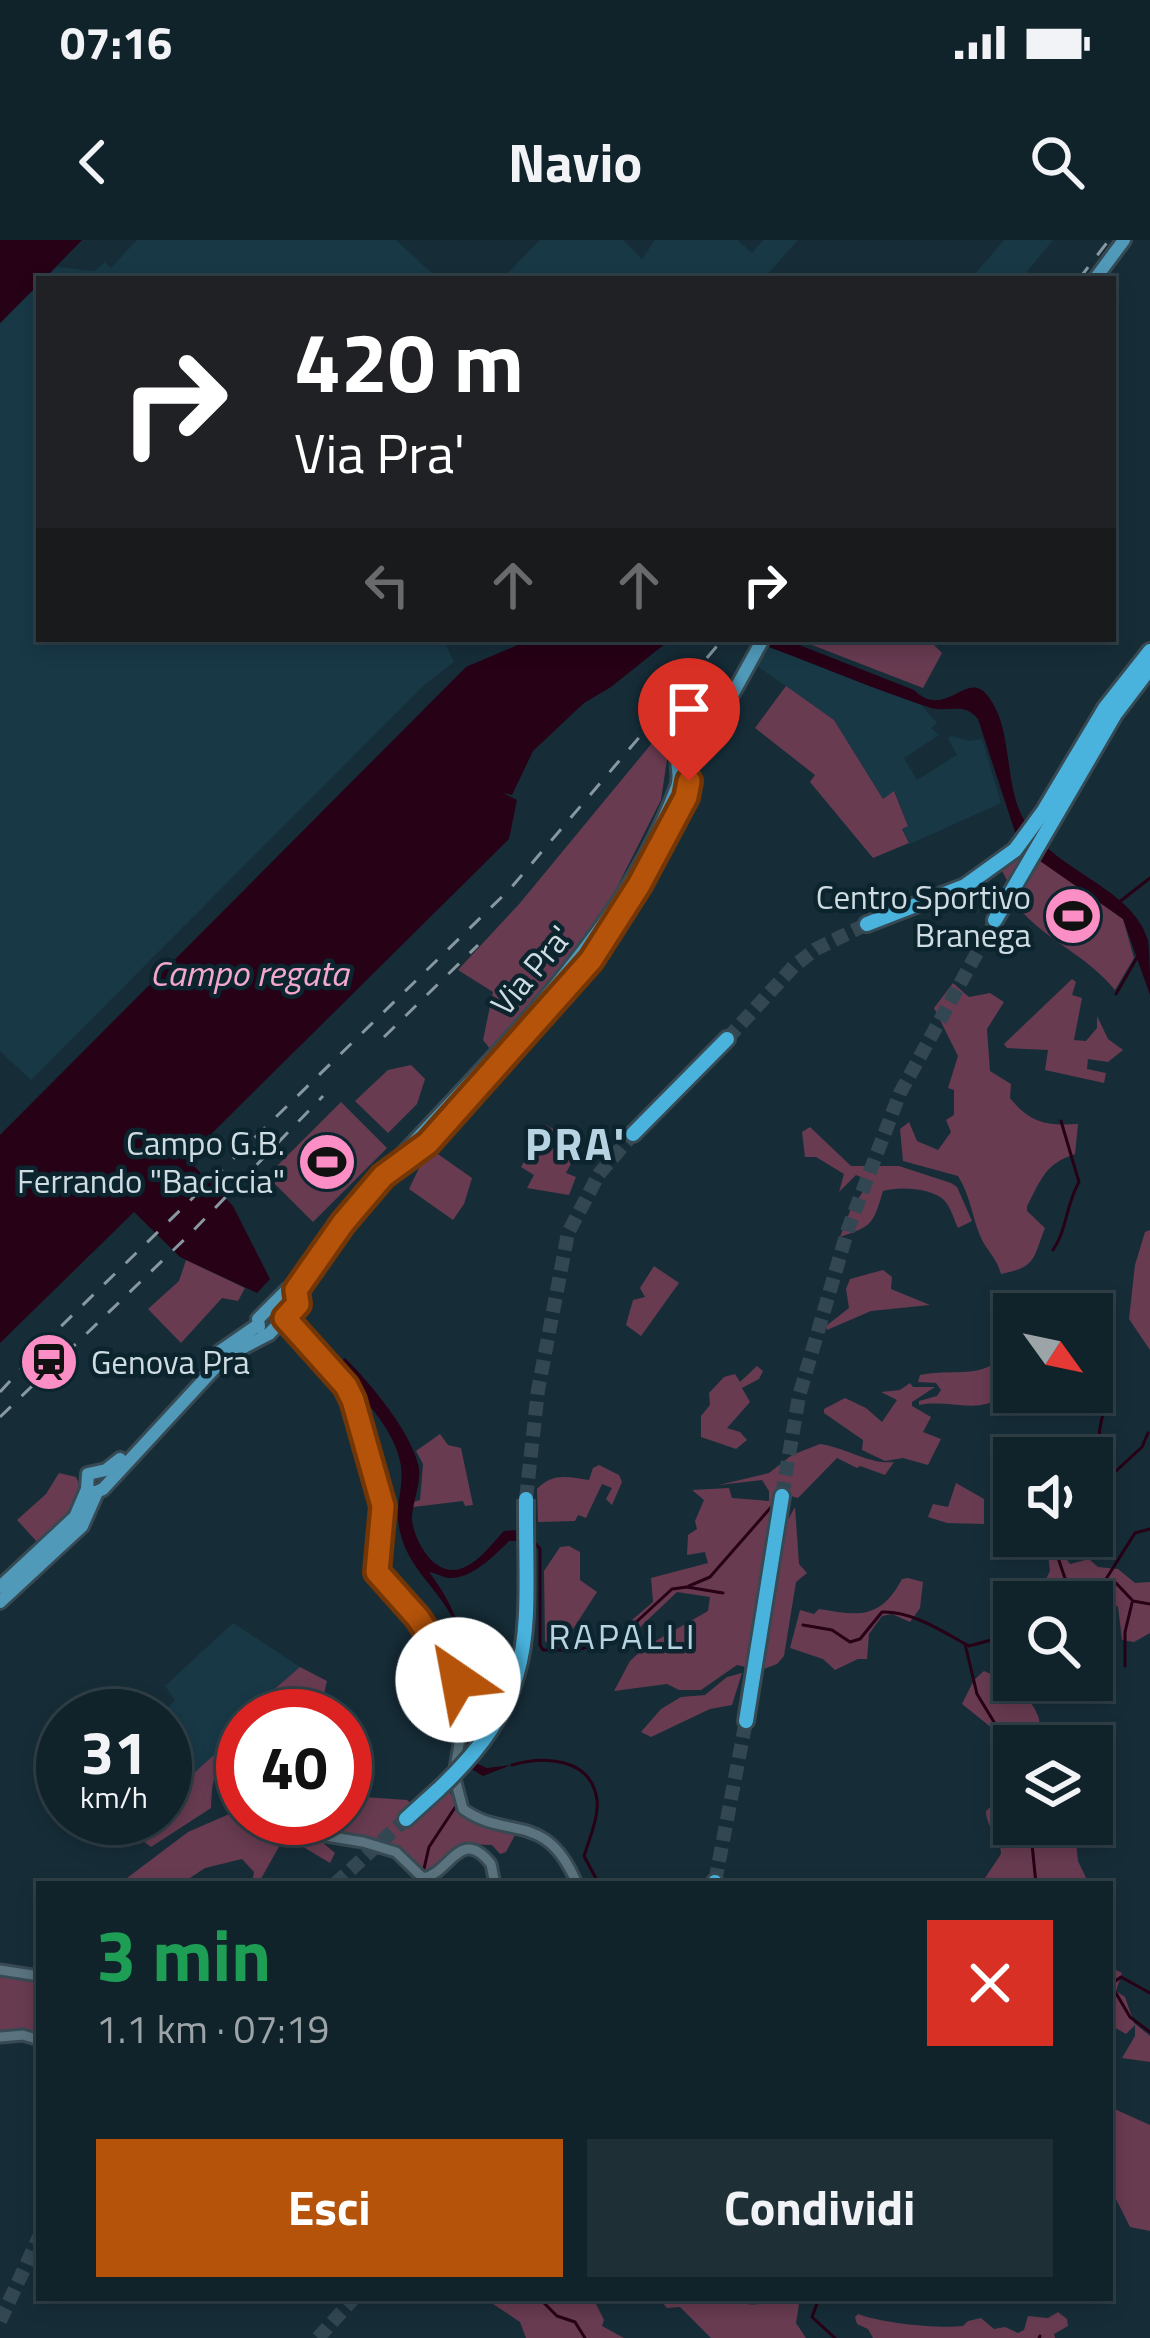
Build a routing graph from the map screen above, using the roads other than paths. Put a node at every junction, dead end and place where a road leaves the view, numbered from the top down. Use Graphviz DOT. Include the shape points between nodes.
graph roads {
  1 [pos="1126,240"];
  2 [pos="1097,276"];
  3 [pos="762,642"];
  4 [pos="1150,651"];
  5 [pos="1150,668"];
  6 [pos="1088,748"];
  7 [pos="683,772"];
  8 [pos="995,920"];
  9 [pos="868,924"];
  10 [pos="727,1039"];
  11 [pos="633,1134"];
  12 [pos="424,1140"];
  13 [pos="296,1290"];
  14 [pos="285,1318"];
  15 [pos="261,1330"];
  16 [pos="98,1484"];
  17 [pos="782,1496"];
  18 [pos="526,1499"];
  19 [pos="0,1587"];
  20 [pos="0,1602"];
  21 [pos="746,1721"];
  22 [pos="406,1819"];
  23 [pos="372,1845"];
  24 [pos="494,1881"];
  25 [pos="575,1881"];
  26 [pos="0,1970"];
  27 [pos="36,1976"];
  28 [pos="0,2037"];
  29 [pos="36,2039"];
  1 -- 2 [label="main road"];
  3 -- 7 [label="main road" via="725,707 678,754 674,763"];
  4 -- 6 [label="highway" via="1105,708"];
  5 -- 6 [label="highway"];
  6 -- 8 [label="highway"];
  6 -- 9 [label="highway" via="1003,861 965,886"];
  7 -- 12 [label="main road, Via Pra'" via="607,918"];
  7 -- 12 [label="main road, Via Pra'" via="689,788 667,833 591,960"];
  10 -- 11 [label="highway"];
  12 -- 13 [label="main road, Via Pra'" via="383,1176"];
  13 -- 14 [label="main road" via="298,1304"];
  13 -- 15 [label="main road" via="261,1315"];
  14 -- 15 [label="main road"];
  14 -- 25 [label="street" via="353,1400 383,1506 377,1572 457,1676 454,1775 463,1809 536,1832"];
  15 -- 16 [label="main road" via="219,1352"];
  16 -- 19 [label="main road" via="75,1517"];
  16 -- 20 [label="main road" via="82,1526"];
  17 -- 21 [label="highway"];
  18 -- 22 [label="highway, bridge" via="518,1678 472,1758"];
  23 -- 24 [label="street" via="396,1852 423,1878 452,1855 476,1851"];
  26 -- 27 [label="street"];
  28 -- 29 [label="street"];
}
